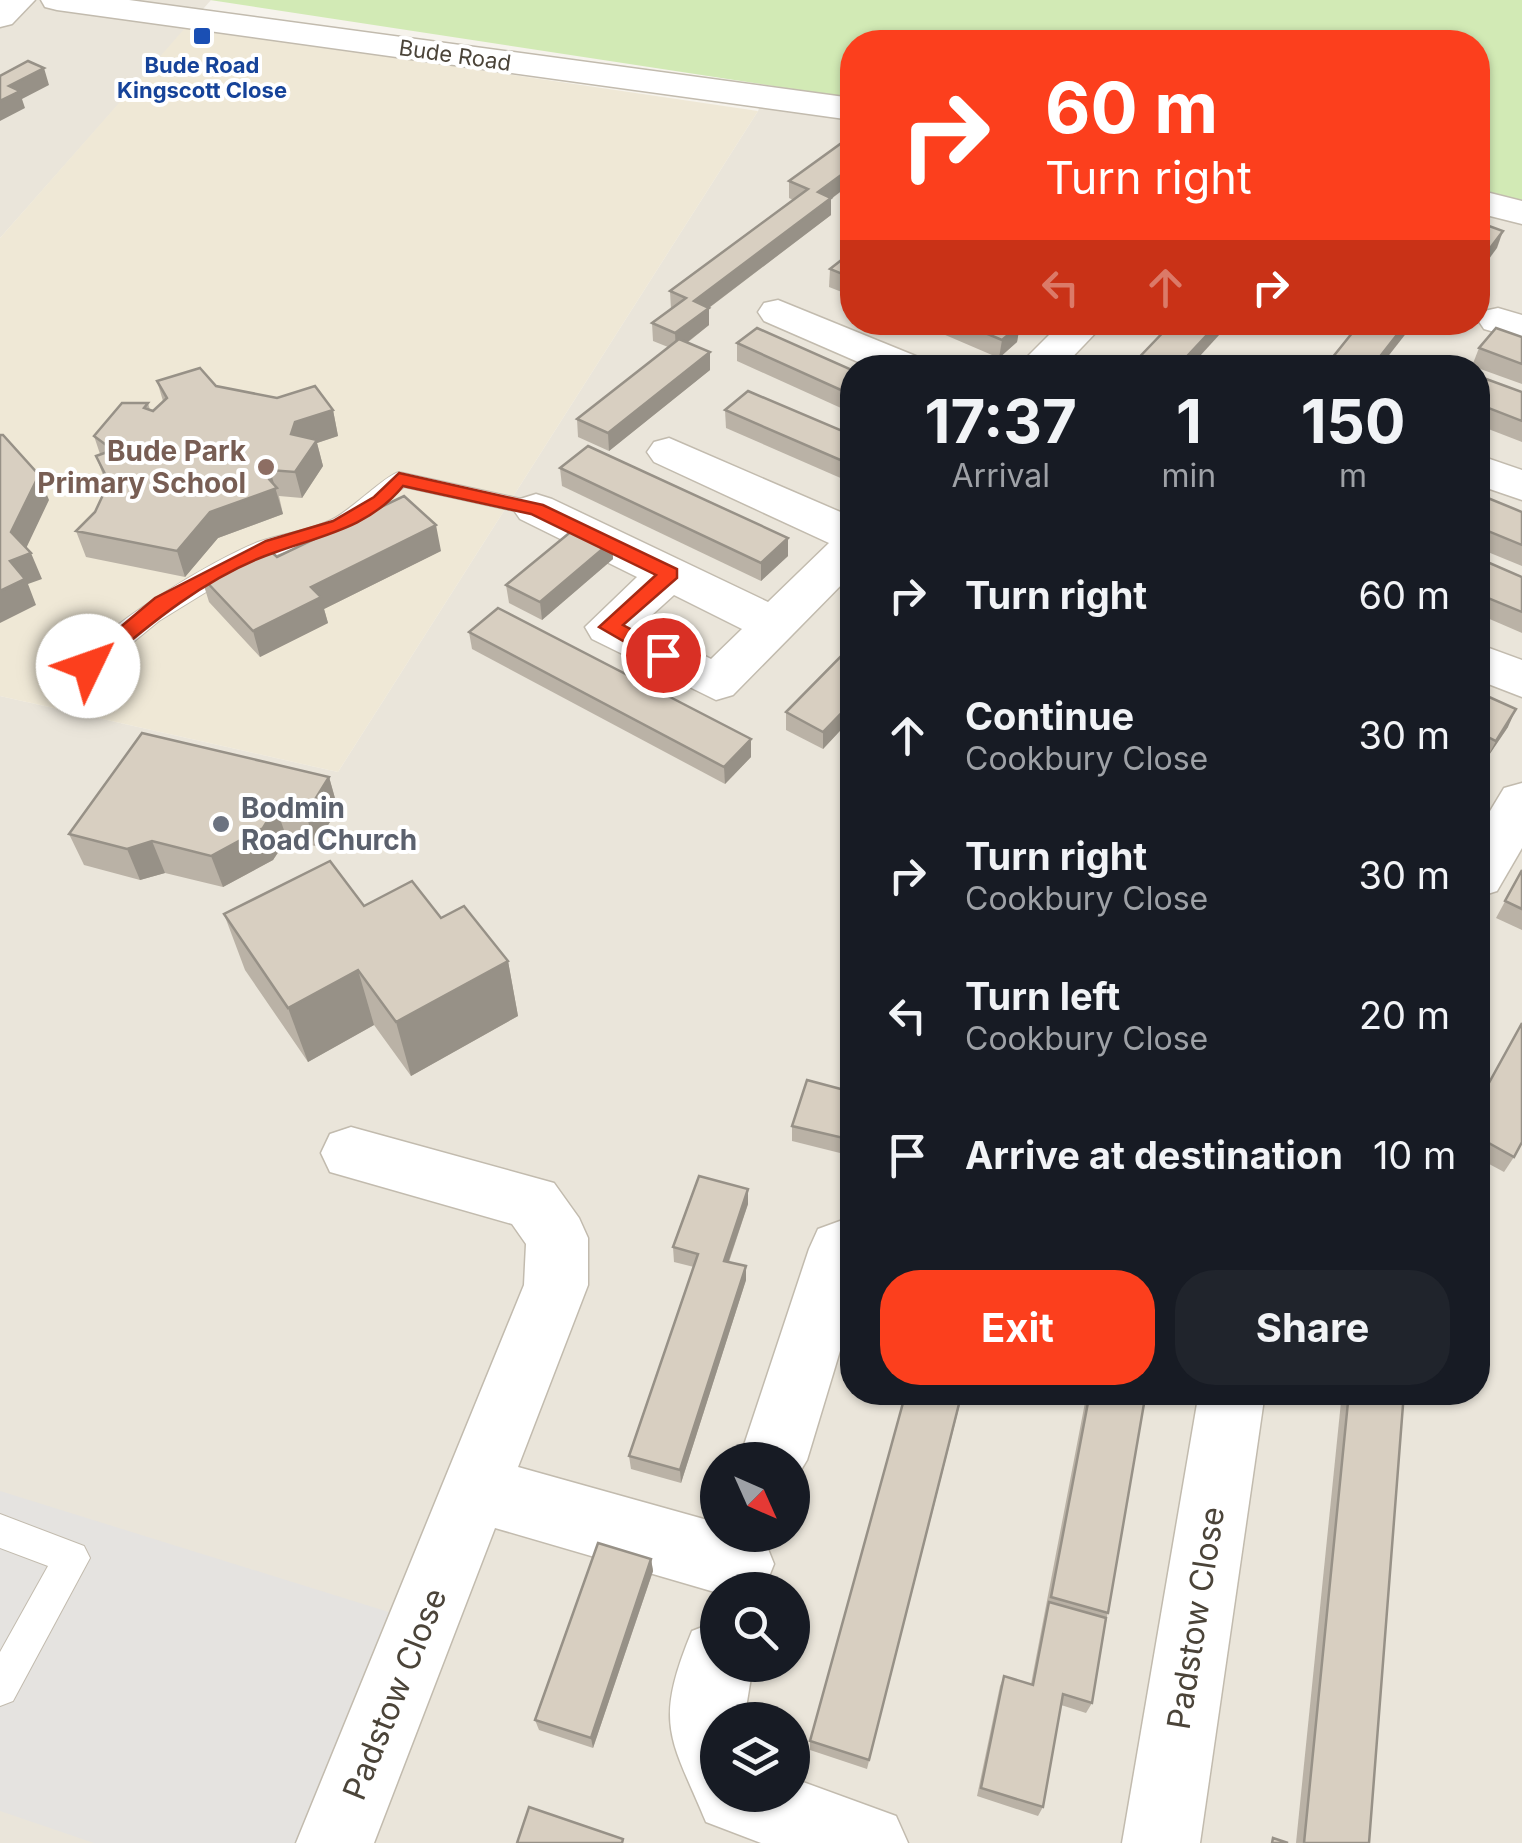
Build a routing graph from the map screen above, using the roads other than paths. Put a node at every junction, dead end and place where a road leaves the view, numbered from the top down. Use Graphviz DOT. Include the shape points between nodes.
graph roads {
  1 [pos="19,0"];
  2 [pos="58,0"];
  3 [pos="0,18"];
  4 [pos="840,107"];
  5 [pos="1490,204"];
  6 [pos="1522,213"];
  7 [pos="778,312"];
  8 [pos="1072,335"];
  9 [pos="878,355"];
  10 [pos="1050,355"];
  11 [pos="669,452"];
  12 [pos="1490,474"];
  13 [pos="1522,486"];
  14 [pos="536,509"];
  15 [pos="840,530"];
  16 [pos="840,559"];
  17 [pos="670,573"];
  18 [pos="775,624"];
  19 [pos="88,666"];
  20 [pos="1490,667"];
  21 [pos="1522,680"];
  22 [pos="1518,819"];
  23 [pos="1490,859"];
  24 [pos="351,1153"];
  25 [pos="840,1249"];
  26 [pos="1230,1405"];
  27 [pos="778,1442"];
  28 [pos="478,1489"];
  29 [pos="0,1531"];
  30 [pos="740,1563"];
  31 [pos="0,1688"];
  32 [pos="782,1812"];
  33 [pos="335,1843"];
  34 [pos="869,1843"];
  35 [pos="1161,1843"];
  1 -- 3 [label="street"];
  2 -- 4 [label="street, Bude Road"];
  5 -- 6 [label="street"];
  7 -- 9 [label="street"];
  8 -- 10 [label="street"];
  11 -- 15 [label="street"];
  12 -- 13 [label="street"];
  14 -- 17 [label="street"];
  14 -- 19 [label="lane" via="399,479 381,501 340,525 272,545 162,603"];
  16 -- 18 [label="street"];
  17 -- 18 [label="street"];
  17 -- 18 [label="street" via="609,627 716,683"];
  20 -- 21 [label="street"];
  22 -- 23 [label="street"];
  24 -- 28 [label="street, Padstow Close" via="532,1202 557,1238 556,1284"];
  25 -- 27 [label="street"];
  26 -- 35 [label="street, Padstow Close"];
  28 -- 30 [label="street"];
  28 -- 33 [label="street, Padstow Close"];
  29 -- 31 [label="lane" via="72,1558"];
  32 -- 34 [label="street"];
}
